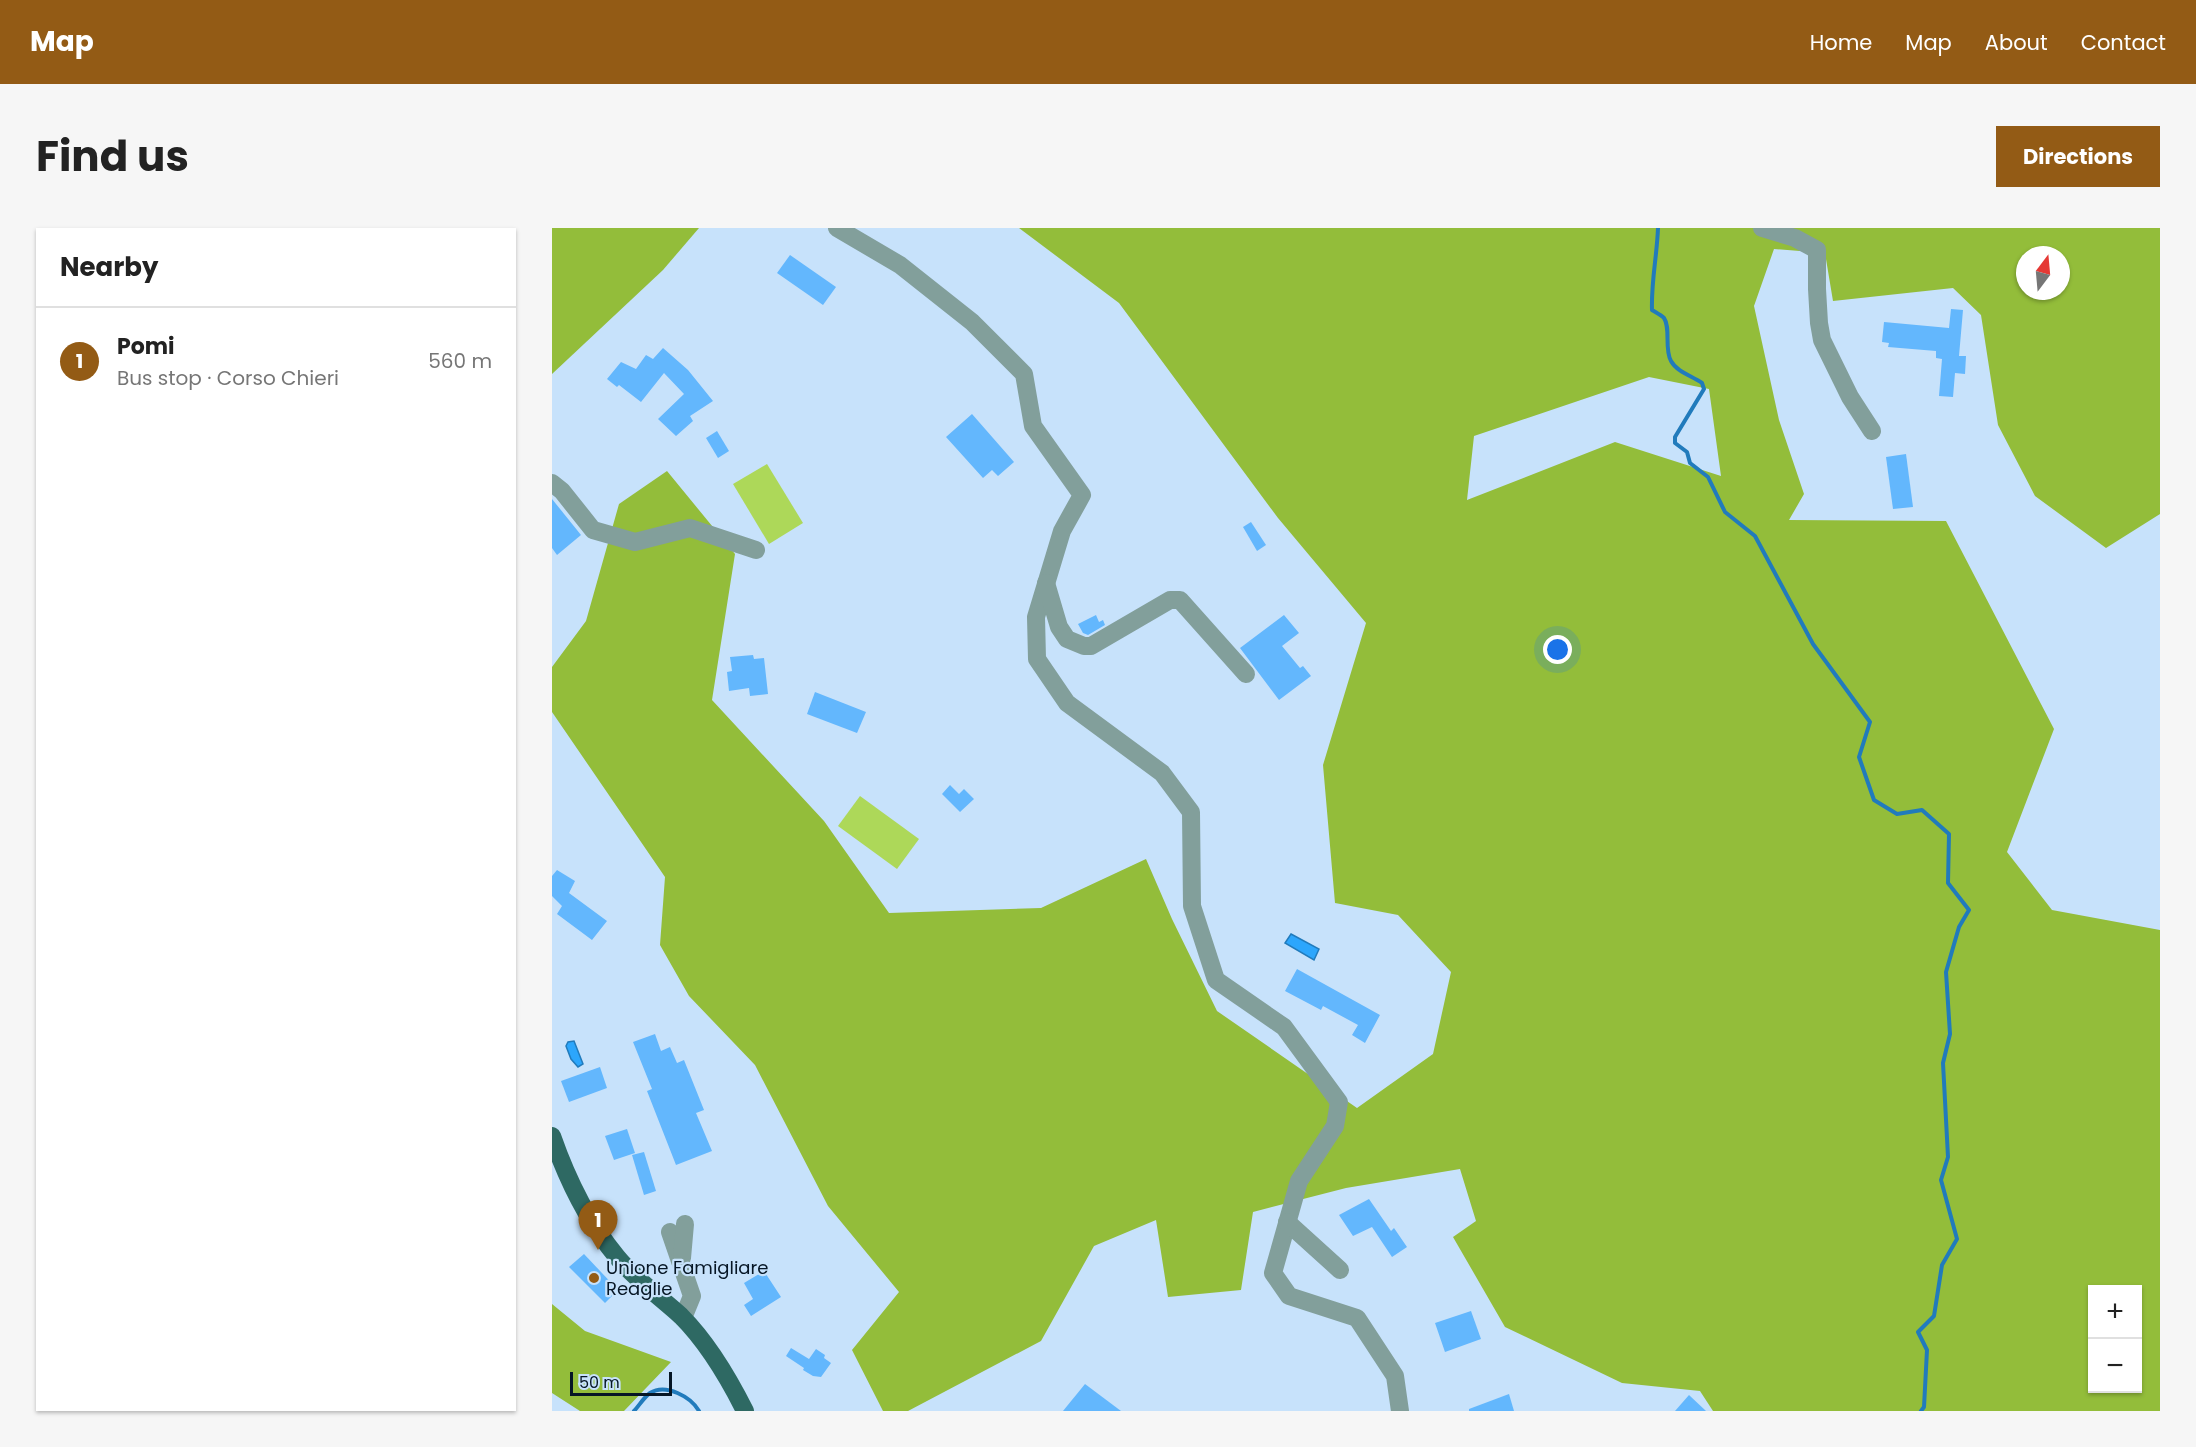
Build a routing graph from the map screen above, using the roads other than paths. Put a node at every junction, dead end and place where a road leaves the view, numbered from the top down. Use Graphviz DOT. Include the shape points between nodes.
graph roads {
  1 [pos="837,228"];
  2 [pos="1762,228"];
  3 [pos="1872,432"];
  4 [pos="552,483"];
  5 [pos="756,550"];
  6 [pos="1046,584"];
  7 [pos="1246,674"];
  8 [pos="552,1136"];
  9 [pos="1287,1222"];
  10 [pos="677,1228"];
  11 [pos="1340,1270"];
  12 [pos="683,1318"];
  13 [pos="745,1411"];
  14 [pos="1400,1411"];
  1 -- 6 [label="street" via="900,265 972,322 1024,374 1033,426 1082,495 1062,531"];
  2 -- 3 [label="street" via="1817,250 1822,340 1850,398"];
  4 -- 5 [label="street" via="593,530 635,542 690,528"];
  6 -- 7 [label="street" via="1059,627 1075,644 1091,646 1170,600 1180,600"];
  6 -- 9 [label="street" via="1036,617 1037,659 1067,703 1162,773 1191,812 1192,906 1216,980 1284,1027 1339,1102 1335,1126 1299,1181"];
  8 -- 12 [label="main road" via="569,1181 605,1241 618,1259"];
  9 -- 11 [label="street"];
  9 -- 14 [label="street" via="1273,1273 1289,1296 1357,1318 1395,1376"];
  10 -- 12 [label="street" via="681,1262 692,1296"];
  12 -- 13 [label="main road" via="729,1379"];
}
